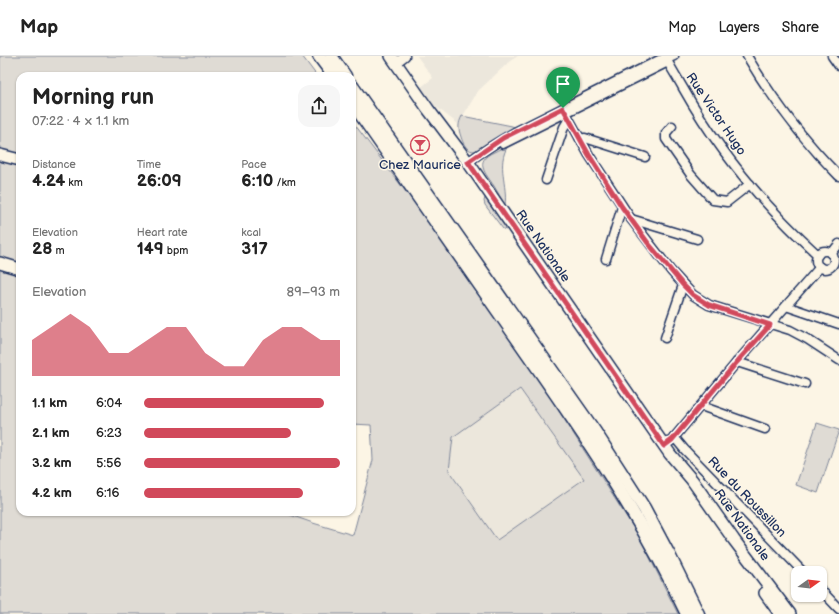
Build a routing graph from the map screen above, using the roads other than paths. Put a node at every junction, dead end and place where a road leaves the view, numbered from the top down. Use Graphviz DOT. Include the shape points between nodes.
graph roads {
  1 [pos="319,56"];
  2 [pos="331,56"];
  3 [pos="747,56"];
  4 [pos="832,56"];
  5 [pos="669,57"];
  6 [pos="397,58"];
  7 [pos="839,66"];
  8 [pos="331,72"];
  9 [pos="342,72"];
  10 [pos="356,92"];
  11 [pos="356,108"];
  12 [pos="566,114"];
  13 [pos="672,126"];
  14 [pos="580,139"];
  15 [pos="0,156"];
  16 [pos="645,157"];
  17 [pos="16,159"];
  18 [pos="468,162"];
  19 [pos="839,176"];
  20 [pos="546,180"];
  21 [pos="750,184"];
  22 [pos="622,207"];
  23 [pos="631,219"];
  24 [pos="697,239"];
  25 [pos="839,244"];
  26 [pos="831,254"];
  27 [pos="818,255"];
  28 [pos="606,259"];
  29 [pos="0,264"];
  30 [pos="820,267"];
  31 [pos="16,268"];
  32 [pos="683,285"];
  33 [pos="786,306"];
  34 [pos="839,324"];
  35 [pos="770,325"];
  36 [pos="665,338"];
  37 [pos="839,360"];
  38 [pos="737,362"];
  39 [pos="805,384"];
  40 [pos="700,406"];
  41 [pos="765,429"];
  42 [pos="674,437"];
  43 [pos="667,450"];
  44 [pos="797,566"];
  45 [pos="827,597"];
  46 [pos="839,609"];
  47 [pos="686,614"];
  48 [pos="698,614"];
  49 [pos="780,614"];
  50 [pos="790,614"];
  1 -- 8 [label="highway"];
  2 -- 9 [label="highway"];
  3 -- 19 [label="street" via="792,123"];
  4 -- 7 [label="street"];
  5 -- 12 [label="street" via="590,98"];
  5 -- 21 [label="street, Rue Victor Hugo" via="691,102"];
  6 -- 18 [label="main road, Rue Nationale" via="428,109"];
  10 -- 48 [label="highway" via="595,432 644,508"];
  11 -- 47 [label="highway" via="587,439 635,514"];
  12 -- 14 [label="street"];
  12 -- 18 [label="street" via="551,117 503,138"];
  12 -- 20 [label="street" via="567,122"];
  13 -- 21 [label="street" via="666,133 666,139 691,175 713,200 727,202"];
  14 -- 16 [label="street" via="586,138"];
  14 -- 22 [label="street"];
  15 -- 17 [label="main road"];
  18 -- 43 [label="main road, Rue Nationale"];
  21 -- 27 [label="street, Rue Victor Hugo" via="787,226"];
  22 -- 23 [label="street"];
  22 -- 28 [label="street"];
  23 -- 24 [label="street"];
  23 -- 32 [label="street"];
  25 -- 26 [label="street"];
  26 -- 27 [label="street" via="826,251"];
  26 -- 30 [label="street" via="834,269"];
  27 -- 30 [label="street" via="816,263"];
  29 -- 31 [label="main road"];
  30 -- 33 [label="street"];
  32 -- 35 [label="street" via="709,305"];
  32 -- 36 [label="street"];
  33 -- 34 [label="street"];
  33 -- 35 [label="street"];
  35 -- 37 [label="street" via="807,338"];
  35 -- 38 [label="street"];
  38 -- 39 [label="street"];
  38 -- 40 [label="street"];
  40 -- 41 [label="street"];
  40 -- 42 [label="street"];
  42 -- 43 [label="street"];
  42 -- 44 [label="street, Rue du Roussillon"];
  43 -- 49 [label="main road, Rue Nationale" via="687,484"];
  43 -- 50 [label="main road, Rue Nationale"];
  45 -- 46 [label="street"];
}
